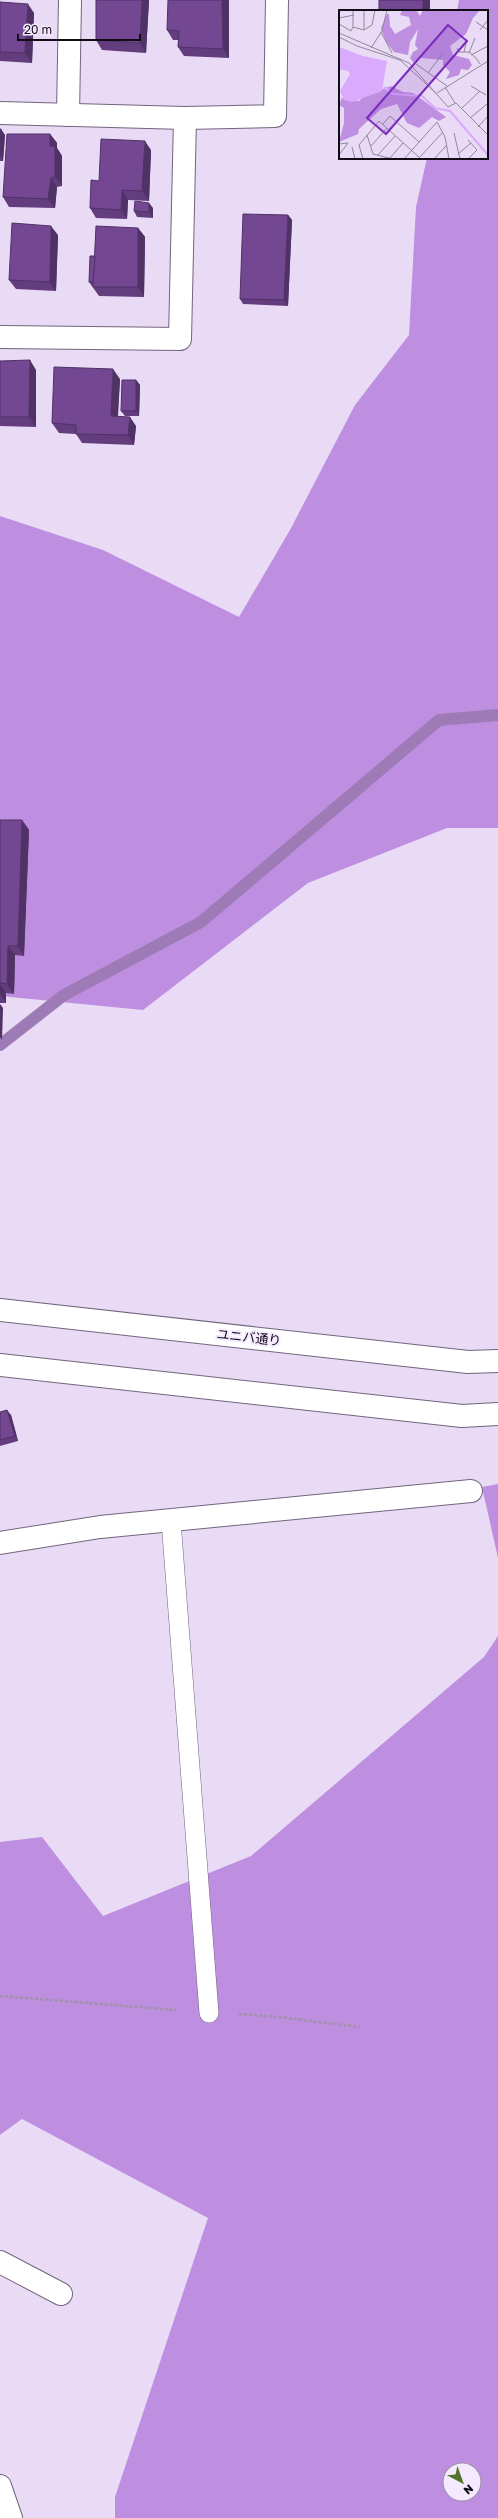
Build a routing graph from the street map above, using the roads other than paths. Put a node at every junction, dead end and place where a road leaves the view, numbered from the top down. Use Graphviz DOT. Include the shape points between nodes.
graph roads {
  1 [pos="70,0"];
  2 [pos="277,0"];
  3 [pos="0,113"];
  4 [pos="68,115"];
  5 [pos="185,118"];
  6 [pos="0,337"];
  7 [pos="0,1310"];
  8 [pos="498,1361"];
  9 [pos="0,1365"];
  10 [pos="498,1414"];
  11 [pos="471,1491"];
  12 [pos="171,1521"];
  13 [pos="0,1542"];
  14 [pos="209,2013"];
  15 [pos="0,2262"];
  16 [pos="61,2294"];
  17 [pos="0,2486"];
  18 [pos="11,2518"];
  1 -- 4 [label="street"];
  2 -- 5 [label="street" via="274,116"];
  3 -- 4 [label="street"];
  4 -- 5 [label="street"];
  5 -- 6 [label="street" via="180,339"];
  7 -- 8 [label="street, ユニバ通り" via="468,1362"];
  9 -- 10 [label="street" via="462,1416"];
  11 -- 12 [label="street"];
  12 -- 13 [label="street" via="100,1527"];
  12 -- 14 [label="lane"];
  15 -- 16 [label="street"];
  17 -- 18 [label="street"];
}
